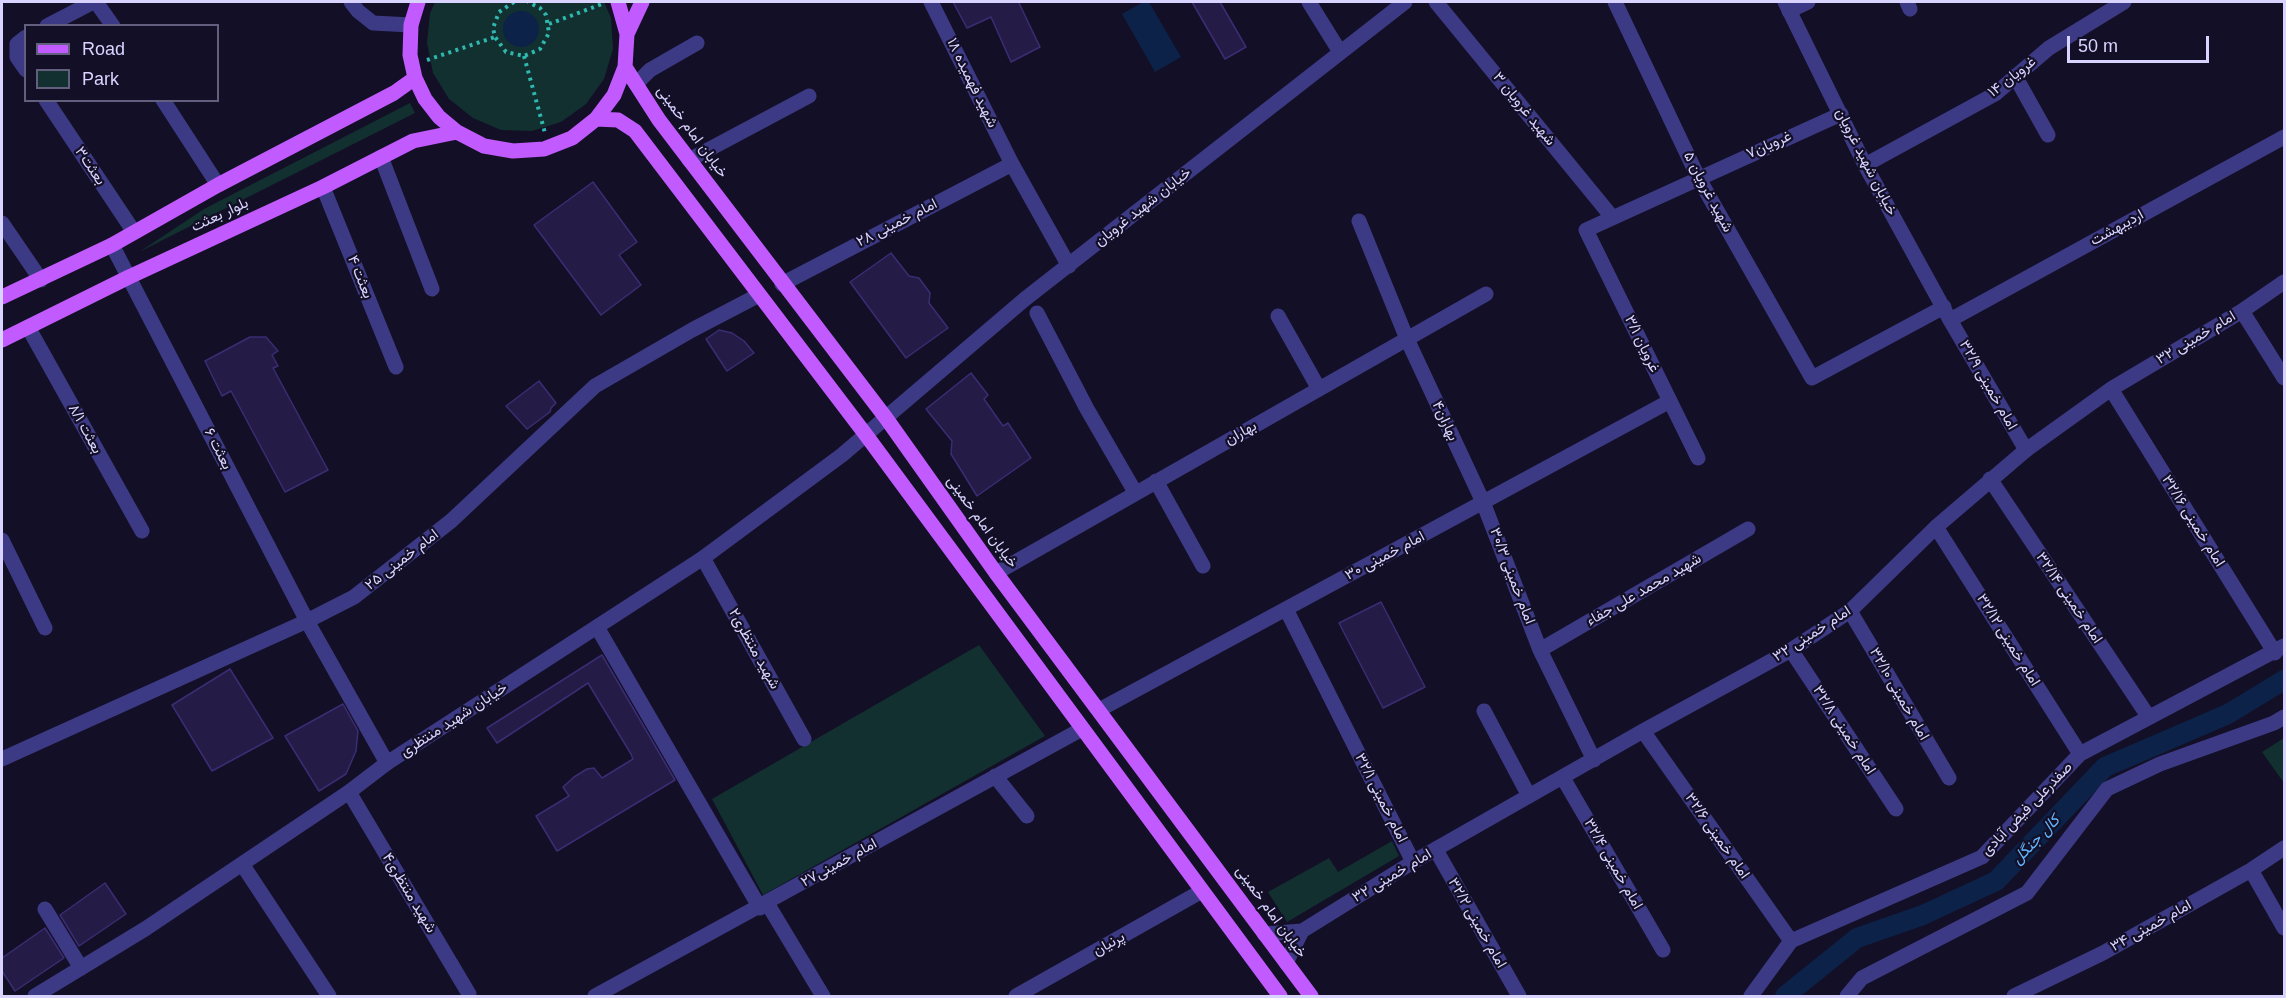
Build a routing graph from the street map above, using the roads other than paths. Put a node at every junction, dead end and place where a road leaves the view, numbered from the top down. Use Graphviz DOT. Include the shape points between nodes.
graph roads {
  1 [pos="95,2"];
  2 [pos="351,2"];
  3 [pos="418,2"];
  4 [pos="618,2"];
  5 [pos="642,2"];
  6 [pos="932,2"];
  7 [pos="1309,2"];
  8 [pos="1405,2"];
  9 [pos="1436,2"];
  10 [pos="1615,2"];
  11 [pos="1808,2"];
  12 [pos="2124,2"];
  13 [pos="1787,6"];
  14 [pos="51,24"];
  15 [pos="111,24"];
  16 [pos="411,25"];
  17 [pos="627,34"];
  18 [pos="21,40"];
  19 [pos="697,43"];
  20 [pos="1341,52"];
  21 [pos="24,67"];
  22 [pos="625,67"];
  23 [pos="414,71"];
  24 [pos="2015,76"];
  25 [pos="636,84"];
  26 [pos="809,96"];
  27 [pos="47,102"];
  28 [pos="164,102"];
  29 [pos="1841,114"];
  30 [pos="596,119"];
  31 [pos="457,132"];
  32 [pos="2048,135"];
  33 [pos="2284,137"];
  34 [pos="381,157"];
  35 [pos="689,160"];
  36 [pos="1012,164"];
  37 [pos="1865,165"];
  38 [pos="1698,177"];
  39 [pos="218,184"];
  40 [pos="323,187"];
  41 [pos="1612,218"];
  42 [pos="1359,221"];
  43 [pos="2,223"];
  44 [pos="1586,230"];
  45 [pos="134,232"];
  46 [pos="112,245"];
  47 [pos="1069,266"];
  48 [pos="129,278"];
  49 [pos="41,280"];
  50 [pos="2284,282"];
  51 [pos="782,284"];
  52 [pos="432,290"];
  53 [pos="1486,294"];
  54 [pos="759,295"];
  55 [pos="2,297"];
  56 [pos="2242,311"];
  57 [pos="1037,313"];
  58 [pos="1947,313"];
  59 [pos="1278,316"];
  60 [pos="28,327"];
  61 [pos="1407,339"];
  62 [pos="2,340"];
  63 [pos="396,367"];
  64 [pos="1812,378"];
  65 [pos="2284,378"];
  66 [pos="1319,389"];
  67 [pos="2111,389"];
  68 [pos="1670,401"];
  69 [pos="886,418"];
  70 [pos="866,435"];
  71 [pos="2026,450"];
  72 [pos="1698,458"];
  73 [pos="1990,479"];
  74 [pos="1156,481"];
  75 [pos="1135,492"];
  76 [pos="1483,502"];
  77 [pos="1936,527"];
  78 [pos="1748,529"];
  79 [pos="142,531"];
  80 [pos="2,540"];
  81 [pos="703,558"];
  82 [pos="1203,566"];
  83 [pos="996,573"];
  84 [pos="1286,609"];
  85 [pos="1850,611"];
  86 [pos="307,621"];
  87 [pos="597,627"];
  88 [pos="45,628"];
  89 [pos="1540,650"];
  90 [pos="1791,650"];
  91 [pos="2280,650"];
  92 [pos="1099,710"];
  93 [pos="1484,711"];
  94 [pos="2148,716"];
  95 [pos="2284,717"];
  96 [pos="1082,729"];
  97 [pos="1643,731"];
  98 [pos="804,739"];
  99 [pos="2080,754"];
  100 [pos="2,759"];
  101 [pos="1594,760"];
  102 [pos="387,764"];
  103 [pos="995,776"];
  104 [pos="1563,778"];
  105 [pos="1948,778"];
  106 [pos="349,792"];
  107 [pos="1529,796"];
  108 [pos="1896,809"];
  109 [pos="1028,816"];
  110 [pos="2284,848"];
  111 [pos="1436,850"];
  112 [pos="1413,862"];
  113 [pos="242,864"];
  114 [pos="2251,870"];
  115 [pos="1202,891"];
  116 [pos="763,905"];
  117 [pos="45,909"];
  118 [pos="2284,928"];
  119 [pos="1302,931"];
  120 [pos="1264,934"];
  121 [pos="1791,941"];
  122 [pos="1663,950"];
  123 [pos="1286,963"];
  124 [pos="81,968"];
  125 [pos="469,994"];
  126 [pos="35,996"];
  127 [pos="328,996"];
  128 [pos="595,996"];
  129 [pos="823,996"];
  130 [pos="1016,996"];
  131 [pos="1280,996"];
  132 [pos="1311,996"];
  133 [pos="1519,996"];
  134 [pos="1751,996"];
  135 [pos="1847,996"];
  136 [pos="2014,996"];
  1 -- 14 [label="street"];
  1 -- 15 [label="street"];
  2 -- 16 [label="street" via="373,22"];
  3 -- 16 [label="main road"];
  4 -- 17 [label="main road"];
  5 -- 17 [label="main road"];
  6 -- 36 [label="street, شهید فهمیده ۱۸"];
  7 -- 20 [label="street"];
  8 -- 20 [label="street, خیابان شهید غرویان"];
  9 -- 41 [label="street, شهید غرویان ۳"];
  10 -- 38 [label="street, شهید غرویان ۵"];
  11 -- 13 [label="street"];
  12 -- 24 [label="street, غرویان ۱۴" via="2049,48"];
  13 -- 29 [label="street, خیابان شهید غرویان"];
  16 -- 23 [label="main road"];
  17 -- 22 [label="main road"];
  18 -- 21 [label="street" via="17,57"];
  19 -- 25 [label="street" via="650,70"];
  20 -- 47 [label="street, خیابان شهید غرویان"];
  22 -- 25 [label="main road, خیابان امام خمینی"];
  22 -- 30 [label="main road" via="614,95"];
  23 -- 31 [label="main road" via="425,99"];
  23 -- 39 [label="main road, بلوار بعثت" via="394,93"];
  24 -- 32 [label="street"];
  24 -- 37 [label="street, غرویان ۱۴" via="1995,94"];
  25 -- 35 [label="main road, خیابان امام خمینی"];
  26 -- 35 [label="street"];
  27 -- 45 [label="street, بعثت۳"];
  28 -- 39 [label="street"];
  29 -- 37 [label="street, خیابان شهید غرویان"];
  29 -- 38 [label="street, غرویان۷"];
  30 -- 31 [label="main road" via="572,138 549,147 513,151 484,146"];
  30 -- 54 [label="main road" via="618,120 635,131"];
  31 -- 34 [label="main road, بلوار بعثت" via="413,141"];
  33 -- 58 [label="street, اردیبهشت"];
  34 -- 40 [label="main road, بلوار بعثت"];
  34 -- 52 [label="street"];
  35 -- 51 [label="main road, خیابان امام خمینی"];
  36 -- 47 [label="street, شهید فهمیده ۱۸"];
  36 -- 51 [label="street, امام خمینی ۲۸"];
  37 -- 58 [label="street, خیابان شهید غرویان"];
  38 -- 41 [label="street, غرویان۷"];
  38 -- 64 [label="street, شهید غرویان ۵"];
  39 -- 45 [label="main road, بلوار بعثت"];
  40 -- 48 [label="main road, بلوار بعثت"];
  40 -- 63 [label="street, بعثت ۴"];
  41 -- 44 [label="street, غرویان۷"];
  42 -- 61 [label="street, بهاران۴"];
  43 -- 49 [label="street"];
  44 -- 68 [label="street, غرویان ۳/۱"];
  45 -- 46 [label="main road, بلوار بعثت"];
  46 -- 48 [label="street, بعثت ۶"];
  46 -- 49 [label="main road, بلوار بعثت"];
  47 -- 69 [label="street, خیابان شهید غرویان"];
  48 -- 60 [label="main road, بلوار بعثت"];
  48 -- 86 [label="street, بعثت ۶"];
  49 -- 55 [label="main road, بلوار بعثت"];
  50 -- 56 [label="street, امام خمینی ۳۲"];
  51 -- 69 [label="main road, خیابان امام خمینی"];
  53 -- 61 [label="street, بهاران"];
  54 -- 70 [label="main road"];
  54 -- 86 [label="street, امام خمینی ۲۵" via="595,386 451,522 354,597"];
  56 -- 65 [label="street"];
  56 -- 67 [label="street, امام خمینی ۳۲"];
  57 -- 75 [label="street"];
  58 -- 64 [label="street, اردیبهشت"];
  58 -- 71 [label="street, امام خمینی ۳۲/۹"];
  59 -- 66 [label="street"];
  60 -- 62 [label="main road, بلوار بعثت"];
  60 -- 79 [label="street, بعثت ۸/۱"];
  61 -- 66 [label="street, بهاران"];
  61 -- 76 [label="street, بهاران۴"];
  66 -- 74 [label="street, بهاران"];
  67 -- 71 [label="street, امام خمینی ۳۲"];
  67 -- 91 [label="street, امام خمینی ۳۲/۱۶"];
  68 -- 72 [label="street, غرویان ۳/۱"];
  68 -- 76 [label="street, امام خمینی ۳۰"];
  69 -- 70 [label="street, خیابان شهید غرویان"];
  69 -- 83 [label="main road, خیابان امام خمینی"];
  70 -- 81 [label="street, خیابان شهید منتظری"];
  70 -- 96 [label="main road"];
  71 -- 73 [label="street, امام خمینی ۳۲"];
  73 -- 77 [label="street, امام خمینی ۳۲"];
  73 -- 94 [label="street, امام خمینی ۳۲/۱۴"];
  74 -- 75 [label="street, بهاران"];
  74 -- 82 [label="street"];
  75 -- 83 [label="street, بهاران"];
  76 -- 84 [label="street, امام خمینی ۳۰"];
  76 -- 89 [label="street, امام خمینی ۳۰/۳"];
  77 -- 85 [label="street, امام خمینی ۳۲"];
  77 -- 99 [label="street, امام خمینی ۳۲/۱۲"];
  78 -- 89 [label="street, شهید محمد علی جفاء"];
  80 -- 88 [label="street"];
  81 -- 87 [label="street, خیابان شهید منتظری"];
  81 -- 98 [label="street, شهید منتظری۲"];
  83 -- 92 [label="main road, خیابان امام خمینی"];
  84 -- 92 [label="street, امام خمینی ۳۰"];
  84 -- 112 [label="street, امام خمینی ۳۲/۱"];
  85 -- 90 [label="street, امام خمینی ۳۲"];
  85 -- 105 [label="street, امام خمینی ۳۲/۱۰"];
  86 -- 100 [label="street, امام خمینی ۲۵"];
  86 -- 102 [label="street, بعثت ۶"];
  87 -- 102 [label="street, خیابان شهید منتظری"];
  87 -- 116 [label="street"];
  89 -- 101 [label="street, امام خمینی ۳۰/۳"];
  90 -- 97 [label="street, امام خمینی ۳۲"];
  90 -- 108 [label="street, امام خمینی ۳۲/۸"];
  91 -- 94 [label="street, صفدرعلی فیض آبادی"];
  92 -- 120 [label="main road, خیابان امام خمینی"];
  93 -- 107 [label="street"];
  94 -- 99 [label="street, صفدرعلی فیض آبادی"];
  95 -- 135 [label="street" via="2160,764 2107,789 2027,893 1862,978"];
  96 -- 103 [label="street, امام خمینی۲۷"];
  96 -- 115 [label="main road"];
  97 -- 101 [label="street, امام خمینی ۳۲"];
  97 -- 121 [label="street, امام خمینی ۳۲/۶"];
  99 -- 121 [label="street, صفدرعلی فیض آبادی" via="1982,857"];
  101 -- 104 [label="street, امام خمینی ۳۲"];
  102 -- 106 [label="street, خیابان شهید منتظری"];
  103 -- 109 [label="street"];
  103 -- 116 [label="street, امام خمینی۲۷"];
  104 -- 107 [label="street, امام خمینی ۳۲"];
  104 -- 122 [label="street, امام خمینی ۳۲/۴"];
  106 -- 113 [label="street, خیابان شهید منتظری"];
  106 -- 125 [label="street, شهید منتظری۴"];
  107 -- 111 [label="street, امام خمینی ۳۲"];
  110 -- 114 [label="street, امام خمینی ۳۴"];
  111 -- 112 [label="street, امام خمینی ۳۲"];
  111 -- 133 [label="street, امام خمینی ۳۲/۲"];
  112 -- 119 [label="street, امام خمینی ۳۲"];
  113 -- 124 [label="street, خیابان شهید منتظری"];
  113 -- 127 [label="street"];
  114 -- 118 [label="street"];
  114 -- 136 [label="street, امام خمینی ۳۴" via="2103,953"];
  115 -- 130 [label="street, پرنیان"];
  115 -- 131 [label="main road"];
  116 -- 128 [label="street, امام خمینی۲۷"];
  116 -- 129 [label="street"];
  117 -- 124 [label="street"];
  119 -- 120 [label="street"];
  119 -- 123 [label="street"];
  120 -- 123 [label="main road, خیابان امام خمینی"];
  121 -- 134 [label="street"];
  123 -- 132 [label="main road, خیابان امام خمینی"];
  124 -- 126 [label="street, خیابان شهید منتظری"];
}
